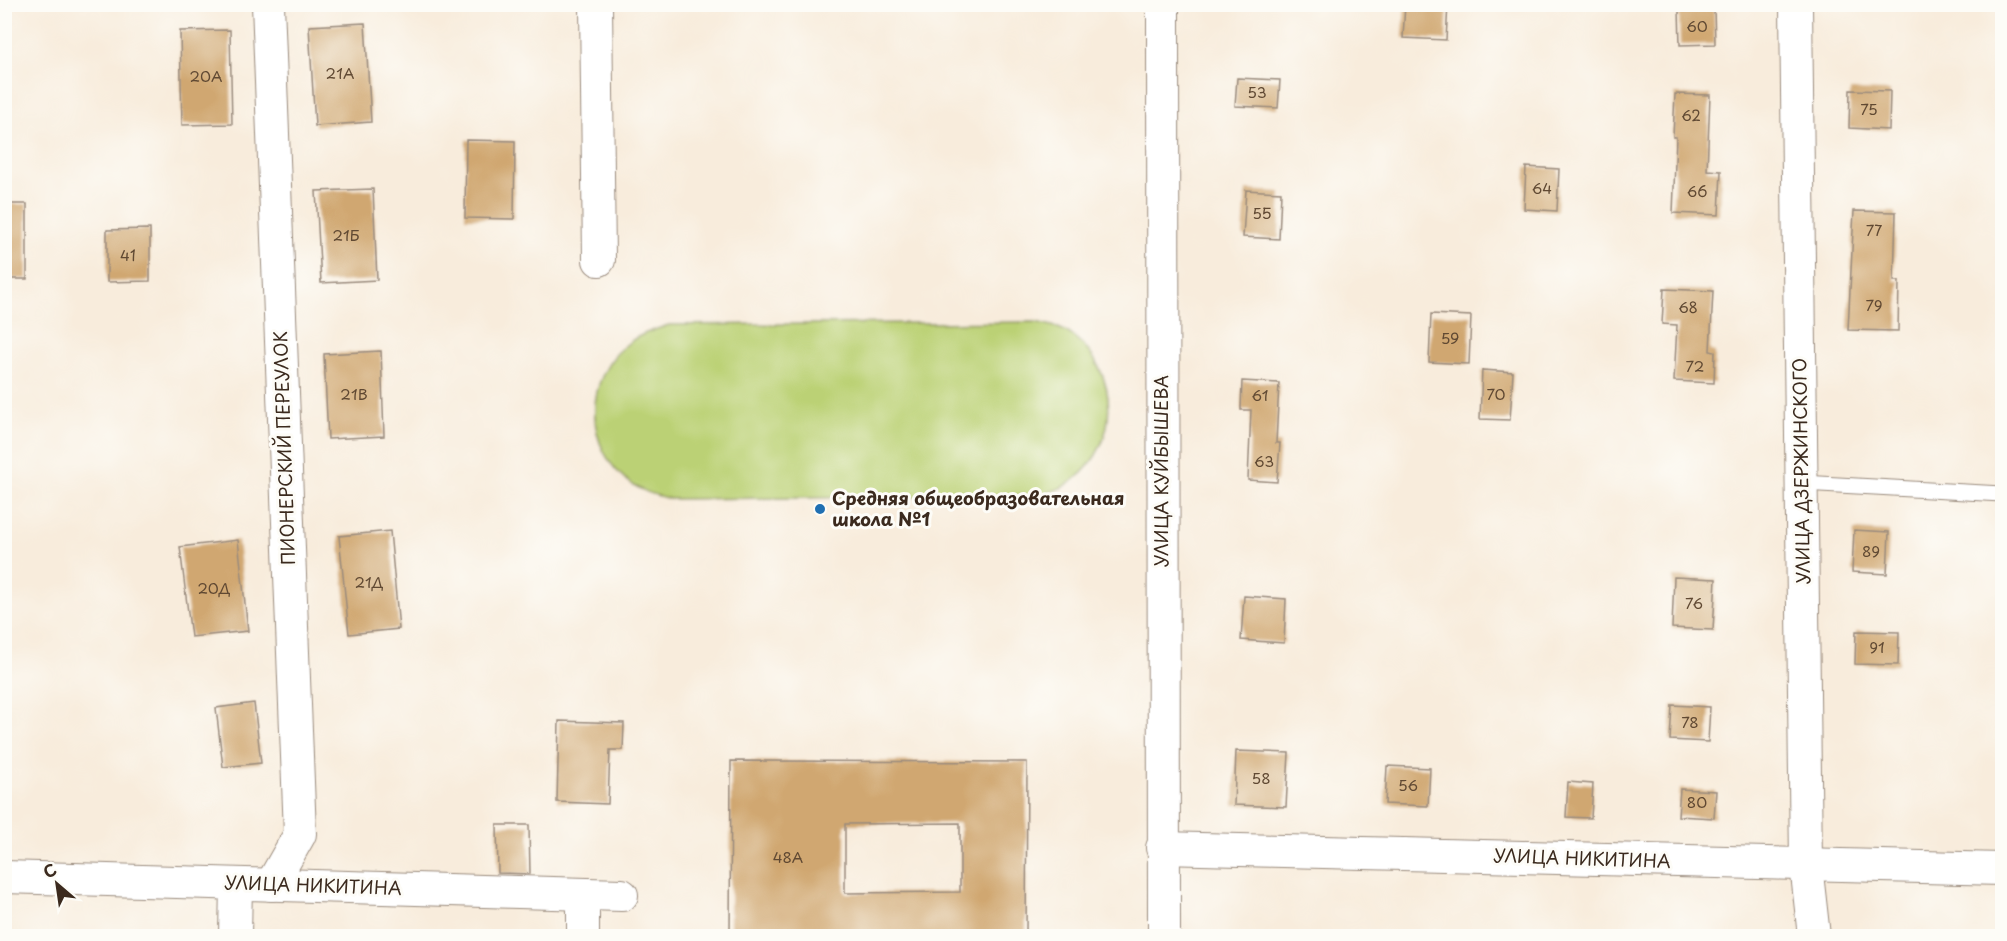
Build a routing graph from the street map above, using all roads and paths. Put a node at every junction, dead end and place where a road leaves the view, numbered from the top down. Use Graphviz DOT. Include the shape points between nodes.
graph roads {
  1 [pos="268,4"];
  2 [pos="596,4"];
  3 [pos="1163,4"];
  4 [pos="1796,4"];
  5 [pos="599,260"];
  6 [pos="1802,483"];
  7 [pos="2002,494"];
  8 [pos="1162,848"];
  9 [pos="1806,865"];
  10 [pos="2002,869"];
  11 [pos="4,877"];
  12 [pos="236,884"];
  13 [pos="271,885"];
  14 [pos="583,894"];
  15 [pos="622,894"];
  16 [pos="236,936"];
  17 [pos="583,936"];
  18 [pos="1164,936"];
  19 [pos="1814,936"];
  1 -- 13 [label="street, ПИОНЕРСКИЙ ПЕРЕУЛОК" via="300,834"];
  2 -- 5 [label="street"];
  3 -- 8 [label="street, УЛИЦА КУЙБЫШЕВА"];
  4 -- 6 [label="street, УЛИЦА ДЗЕРЖИНСКОГО"];
  6 -- 7 [label="lane"];
  6 -- 9 [label="street, УЛИЦА ДЗЕРЖИНСКОГО"];
  8 -- 9 [label="street, УЛИЦА НИКИТИНА"];
  8 -- 18 [label="street, УЛИЦА КУЙБЫШЕВА"];
  9 -- 10 [label="street, УЛИЦА НИКИТИНА"];
  9 -- 19 [label="street, УЛИЦА ДЗЕРЖИНСКОГО"];
  11 -- 12 [label="street, УЛИЦА НИКИТИНА"];
  12 -- 13 [label="street, УЛИЦА НИКИТИНА"];
  12 -- 16 [label="street"];
  13 -- 14 [label="street, УЛИЦА НИКИТИНА"];
  14 -- 15 [label="street, УЛИЦА НИКИТИНА"];
  14 -- 17 [label="street"];
}
